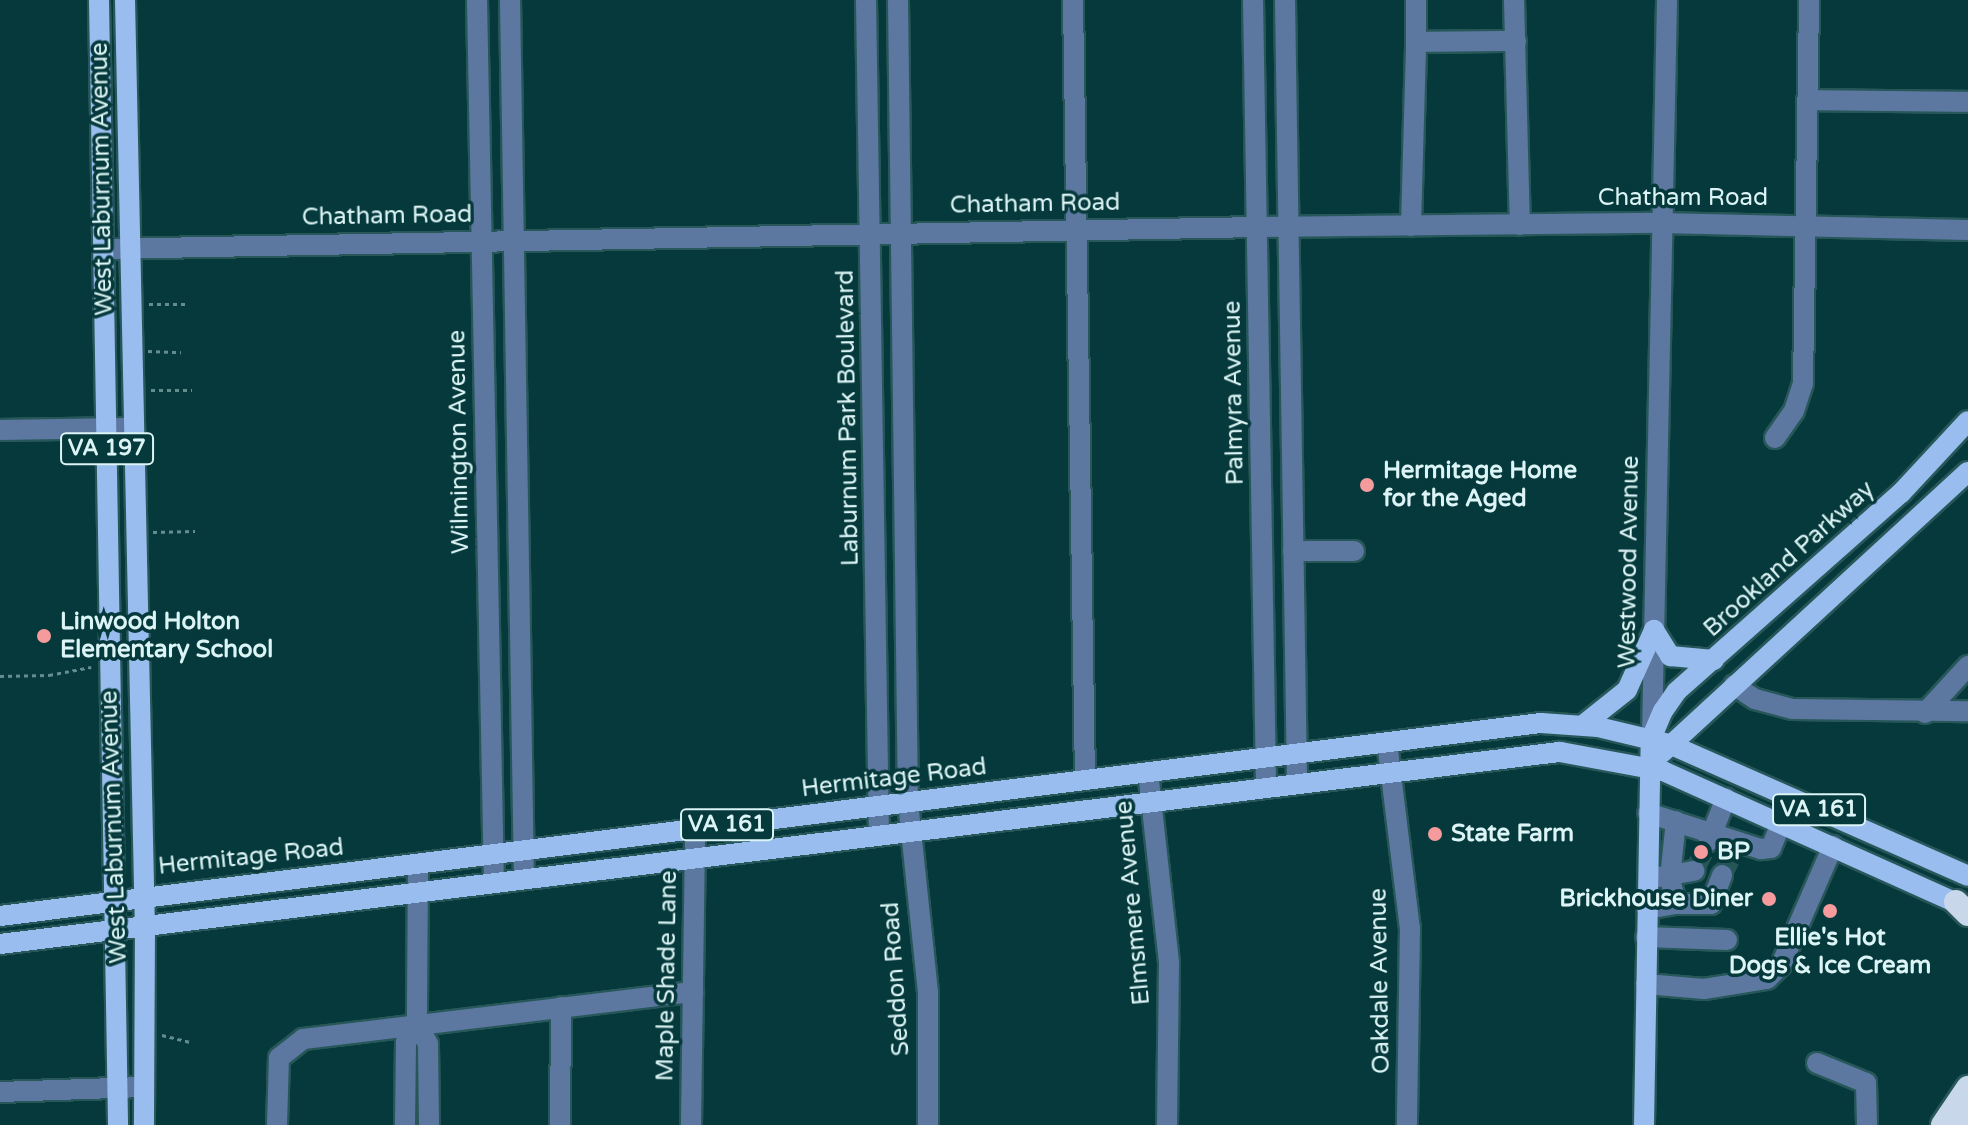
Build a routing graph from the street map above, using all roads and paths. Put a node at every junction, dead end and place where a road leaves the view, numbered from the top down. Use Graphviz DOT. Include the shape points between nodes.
graph roads {
  1 [pos="99,0"];
  2 [pos="125,0"];
  3 [pos="477,0"];
  4 [pos="510,0"];
  5 [pos="866,0"];
  6 [pos="898,0"];
  7 [pos="1073,0"];
  8 [pos="1253,0"];
  9 [pos="1285,0"];
  10 [pos="1416,0"];
  11 [pos="1514,0"];
  12 [pos="1667,0"];
  13 [pos="1809,0"];
  14 [pos="1516,41"];
  15 [pos="1416,42"];
  16 [pos="1808,100"];
  17 [pos="1968,102"];
  18 [pos="1660,223"];
  19 [pos="1520,225"];
  20 [pos="1804,225"];
  21 [pos="1411,226"];
  22 [pos="1258,227"];
  23 [pos="1289,227"];
  24 [pos="1077,230"];
  25 [pos="1968,230"];
  26 [pos="872,231"];
  27 [pos="904,231"];
  28 [pos="515,240"];
  29 [pos="481,241"];
  30 [pos="129,248"];
  31 [pos="103,249"];
  32 [pos="149,304"];
  33 [pos="187,304"];
  34 [pos="144,351"];
  35 [pos="181,352"];
  36 [pos="151,390"];
  37 [pos="192,390"];
  38 [pos="1968,421"];
  39 [pos="132,428"];
  40 [pos="106,429"];
  41 [pos="0,430"];
  42 [pos="1775,438"];
  43 [pos="1968,472"];
  44 [pos="195,531"];
  45 [pos="153,532"];
  46 [pos="1293,551"];
  47 [pos="1354,551"];
  48 [pos="1654,630"];
  49 [pos="1714,660"];
  50 [pos="1968,666"];
  51 [pos="91,667"];
  52 [pos="0,676"];
  53 [pos="1734,685"];
  54 [pos="1968,711"];
  55 [pos="1925,713"];
  56 [pos="1583,725"];
  57 [pos="1660,741"];
  58 [pos="1387,742"];
  59 [pos="1296,753"];
  60 [pos="1266,757"];
  61 [pos="1650,767"];
  62 [pos="1390,770"];
  63 [pos="1148,772"];
  64 [pos="1085,780"];
  65 [pos="1297,782"];
  66 [pos="1266,786"];
  67 [pos="1726,798"];
  68 [pos="1151,800"];
  69 [pos="908,802"];
  70 [pos="879,806"];
  71 [pos="1648,813"];
  72 [pos="1676,821"];
  73 [pos="1781,823"];
  74 [pos="695,829"];
  75 [pos="909,831"];
  76 [pos="879,835"];
  77 [pos="1711,836"];
  78 [pos="1740,841"];
  79 [pos="1833,846"];
  80 [pos="524,850"];
  81 [pos="492,854"];
  82 [pos="695,858"];
  83 [pos="418,864"];
  84 [pos="1694,871"];
  85 [pos="1968,876"];
  86 [pos="1647,877"];
  87 [pos="1670,877"];
  88 [pos="524,879"];
  89 [pos="494,883"];
  90 [pos="418,892"];
  91 [pos="143,895"];
  92 [pos="110,898"];
  93 [pos="1676,904"];
  94 [pos="1964,908"];
  95 [pos="1647,909"];
  96 [pos="0,916"];
  97 [pos="145,928"];
  98 [pos="111,932"];
  99 [pos="1646,937"];
  100 [pos="1727,940"];
  101 [pos="0,944"];
  102 [pos="1646,984"];
  103 [pos="693,992"];
  104 [pos="561,1007"];
  105 [pos="417,1024"];
  106 [pos="162,1035"];
  107 [pos="191,1042"];
  108 [pos="1817,1063"];
  109 [pos="117,1087"];
  110 [pos="143,1087"];
  111 [pos="1968,1088"];
  112 [pos="0,1092"];
  113 [pos="118,1125"];
  114 [pos="144,1125"];
  115 [pos="277,1125"];
  116 [pos="405,1125"];
  117 [pos="429,1125"];
  118 [pos="560,1125"];
  119 [pos="691,1125"];
  120 [pos="928,1125"];
  121 [pos="1167,1125"];
  122 [pos="1407,1125"];
  123 [pos="1644,1125"];
  124 [pos="1867,1125"];
  125 [pos="1943,1125"];
  1 -- 31 [label="main road, West Laburnum Avenue / VA 197"];
  2 -- 30 [label="main road, West Laburnum Avenue / VA 197"];
  3 -- 29 [label="street, Wilmington Avenue"];
  4 -- 28 [label="street"];
  5 -- 26 [label="street, Laburnum Park Boulevard"];
  6 -- 27 [label="street"];
  7 -- 24 [label="street"];
  8 -- 22 [label="street, Palmyra Avenue"];
  9 -- 23 [label="street"];
  10 -- 15 [label="street"];
  11 -- 14 [label="street"];
  12 -- 18 [label="street, Westwood Avenue"];
  13 -- 16 [label="street"];
  14 -- 15 [label="street"];
  14 -- 19 [label="street"];
  15 -- 21 [label="street"];
  16 -- 17 [label="street"];
  16 -- 20 [label="street"];
  18 -- 19 [label="street, Chatham Road"];
  18 -- 20 [label="street, Chatham Road"];
  18 -- 48 [label="street, Westwood Avenue"];
  19 -- 21 [label="street, Chatham Road"];
  20 -- 25 [label="street, Chatham Road"];
  20 -- 42 [label="street" via="1803,384 1794,411"];
  21 -- 23 [label="street, Chatham Road"];
  22 -- 23 [label="street, Chatham Road"];
  22 -- 24 [label="street, Chatham Road"];
  22 -- 60 [label="street, Palmyra Avenue"];
  23 -- 46 [label="street"];
  24 -- 27 [label="street, Chatham Road"];
  24 -- 64 [label="street"];
  26 -- 27 [label="street, Chatham Road"];
  26 -- 28 [label="street, Chatham Road"];
  26 -- 70 [label="street, Laburnum Park Boulevard"];
  27 -- 69 [label="street"];
  28 -- 29 [label="street, Chatham Road"];
  28 -- 80 [label="street"];
  29 -- 30 [label="street, Chatham Road"];
  29 -- 81 [label="street, Wilmington Avenue"];
  30 -- 31 [label="street, Chatham Road"];
  30 -- 39 [label="main road, West Laburnum Avenue / VA 197"];
  31 -- 40 [label="main road, West Laburnum Avenue / VA 197"];
  32 -- 33 [label="path"];
  34 -- 35 [label="path"];
  36 -- 37 [label="path"];
  38 -- 49 [label="main road, Brookland Parkway" via="1901,493"];
  39 -- 40 [label="street"];
  39 -- 91 [label="main road, West Laburnum Avenue / VA 197"];
  40 -- 41 [label="street"];
  40 -- 92 [label="main road, West Laburnum Avenue / VA 197"];
  43 -- 53 [label="main road, Brookland Parkway"];
  44 -- 45 [label="path"];
  46 -- 47 [label="street"];
  46 -- 59 [label="street"];
  48 -- 49 [label="main road" via="1670,656"];
  48 -- 56 [label="main road" via="1633,681"];
  48 -- 57 [label="street, Westwood Avenue"];
  49 -- 57 [label="main road, Brookland Parkway" via="1672,698"];
  50 -- 55 [label="street"];
  51 -- 52 [label="path"];
  53 -- 55 [label="street" via="1755,699 1793,709"];
  53 -- 57 [label="main road, Brookland Parkway"];
  54 -- 55 [label="street"];
  56 -- 57 [label="main road, Hermitage Road / VA 161"];
  56 -- 58 [label="main road, Hermitage Road / VA 161" via="1511,726"];
  57 -- 61 [label="main road, Brookland Parkway"];
  57 -- 85 [label="main road, VA 161"];
  58 -- 59 [label="main road, Hermitage Road / VA 161"];
  58 -- 62 [label="street, Oakdale Avenue"];
  59 -- 60 [label="main road, Hermitage Road / VA 161"];
  59 -- 65 [label="street"];
  60 -- 63 [label="main road, Hermitage Road / VA 161"];
  60 -- 66 [label="street, Palmyra Avenue"];
  61 -- 62 [label="main road, VA 161" via="1560,752"];
  61 -- 67 [label="main road, VA 161"];
  61 -- 71 [label="main road"];
  62 -- 65 [label="main road, VA 161"];
  62 -- 122 [label="street, Oakdale Avenue" via="1410,928"];
  63 -- 64 [label="main road, Hermitage Road / VA 161"];
  63 -- 68 [label="street, Elmsmere Avenue"];
  64 -- 69 [label="main road, Hermitage Road / VA 161"];
  65 -- 66 [label="main road, VA 161"];
  66 -- 68 [label="main road, VA 161"];
  67 -- 73 [label="main road, VA 161"];
  67 -- 77 [label="street"];
  68 -- 75 [label="main road, VA 161"];
  68 -- 121 [label="street, Elmsmere Avenue" via="1169,963"];
  69 -- 70 [label="main road, Hermitage Road / VA 161"];
  69 -- 75 [label="street"];
  70 -- 74 [label="main road, Hermitage Road / VA 161"];
  70 -- 76 [label="street, Laburnum Park Boulevard"];
  71 -- 72 [label="street"];
  71 -- 86 [label="main road"];
  72 -- 77 [label="street"];
  72 -- 87 [label="street"];
  73 -- 78 [label="street" via="1771,848"];
  73 -- 79 [label="main road, VA 161"];
  74 -- 80 [label="main road, Hermitage Road / VA 161"];
  74 -- 82 [label="street, Maple Shade Lane"];
  75 -- 76 [label="main road, VA 161"];
  75 -- 120 [label="street, Seddon Road" via="928,992"];
  76 -- 82 [label="main road, VA 161"];
  77 -- 78 [label="street"];
  78 -- 93 [label="street" via="1711,904"];
  79 -- 94 [label="main road, VA 161"];
  79 -- 102 [label="street" via="1781,965 1767,979 1704,989"];
  80 -- 81 [label="main road, Hermitage Road / VA 161"];
  80 -- 88 [label="street"];
  81 -- 83 [label="main road, Hermitage Road / VA 161"];
  81 -- 89 [label="street, Wilmington Avenue"];
  82 -- 88 [label="main road, VA 161"];
  82 -- 103 [label="street, Maple Shade Lane"];
  83 -- 90 [label="street"];
  83 -- 91 [label="main road, Hermitage Road / VA 161"];
  84 -- 87 [label="street"];
  86 -- 87 [label="street"];
  86 -- 95 [label="main road"];
  87 -- 93 [label="street"];
  88 -- 89 [label="main road, VA 161"];
  89 -- 90 [label="main road, VA 161"];
  90 -- 97 [label="main road, VA 161"];
  90 -- 105 [label="street"];
  91 -- 92 [label="main road, Hermitage Road / VA 161"];
  91 -- 97 [label="main road, West Laburnum Avenue / VA 197"];
  92 -- 96 [label="main road, Hermitage Road / VA 161"];
  92 -- 98 [label="main road, West Laburnum Avenue / VA 197"];
  93 -- 95 [label="street"];
  95 -- 99 [label="main road"];
  97 -- 98 [label="main road, VA 161"];
  97 -- 110 [label="main road, West Laburnum Avenue / VA 197"];
  98 -- 101 [label="main road, VA 161"];
  98 -- 109 [label="main road, West Laburnum Avenue / VA 197"];
  99 -- 100 [label="street"];
  99 -- 102 [label="main road"];
  102 -- 123 [label="main road"];
  103 -- 104 [label="street"];
  103 -- 119 [label="street, Maple Shade Lane"];
  104 -- 105 [label="street"];
  104 -- 118 [label="street"];
  105 -- 115 [label="street" via="292,1044 277,1067"];
  105 -- 116 [label="street" via="406,1042"];
  105 -- 117 [label="street" via="428,1044"];
  106 -- 107 [label="path"];
  108 -- 124 [label="street" via="1866,1083"];
  109 -- 110 [label="street"];
  109 -- 112 [label="street"];
  109 -- 113 [label="main road, West Laburnum Avenue / VA 197"];
  110 -- 114 [label="main road, West Laburnum Avenue / VA 197"];
  111 -- 125 [label="highway"];
}
